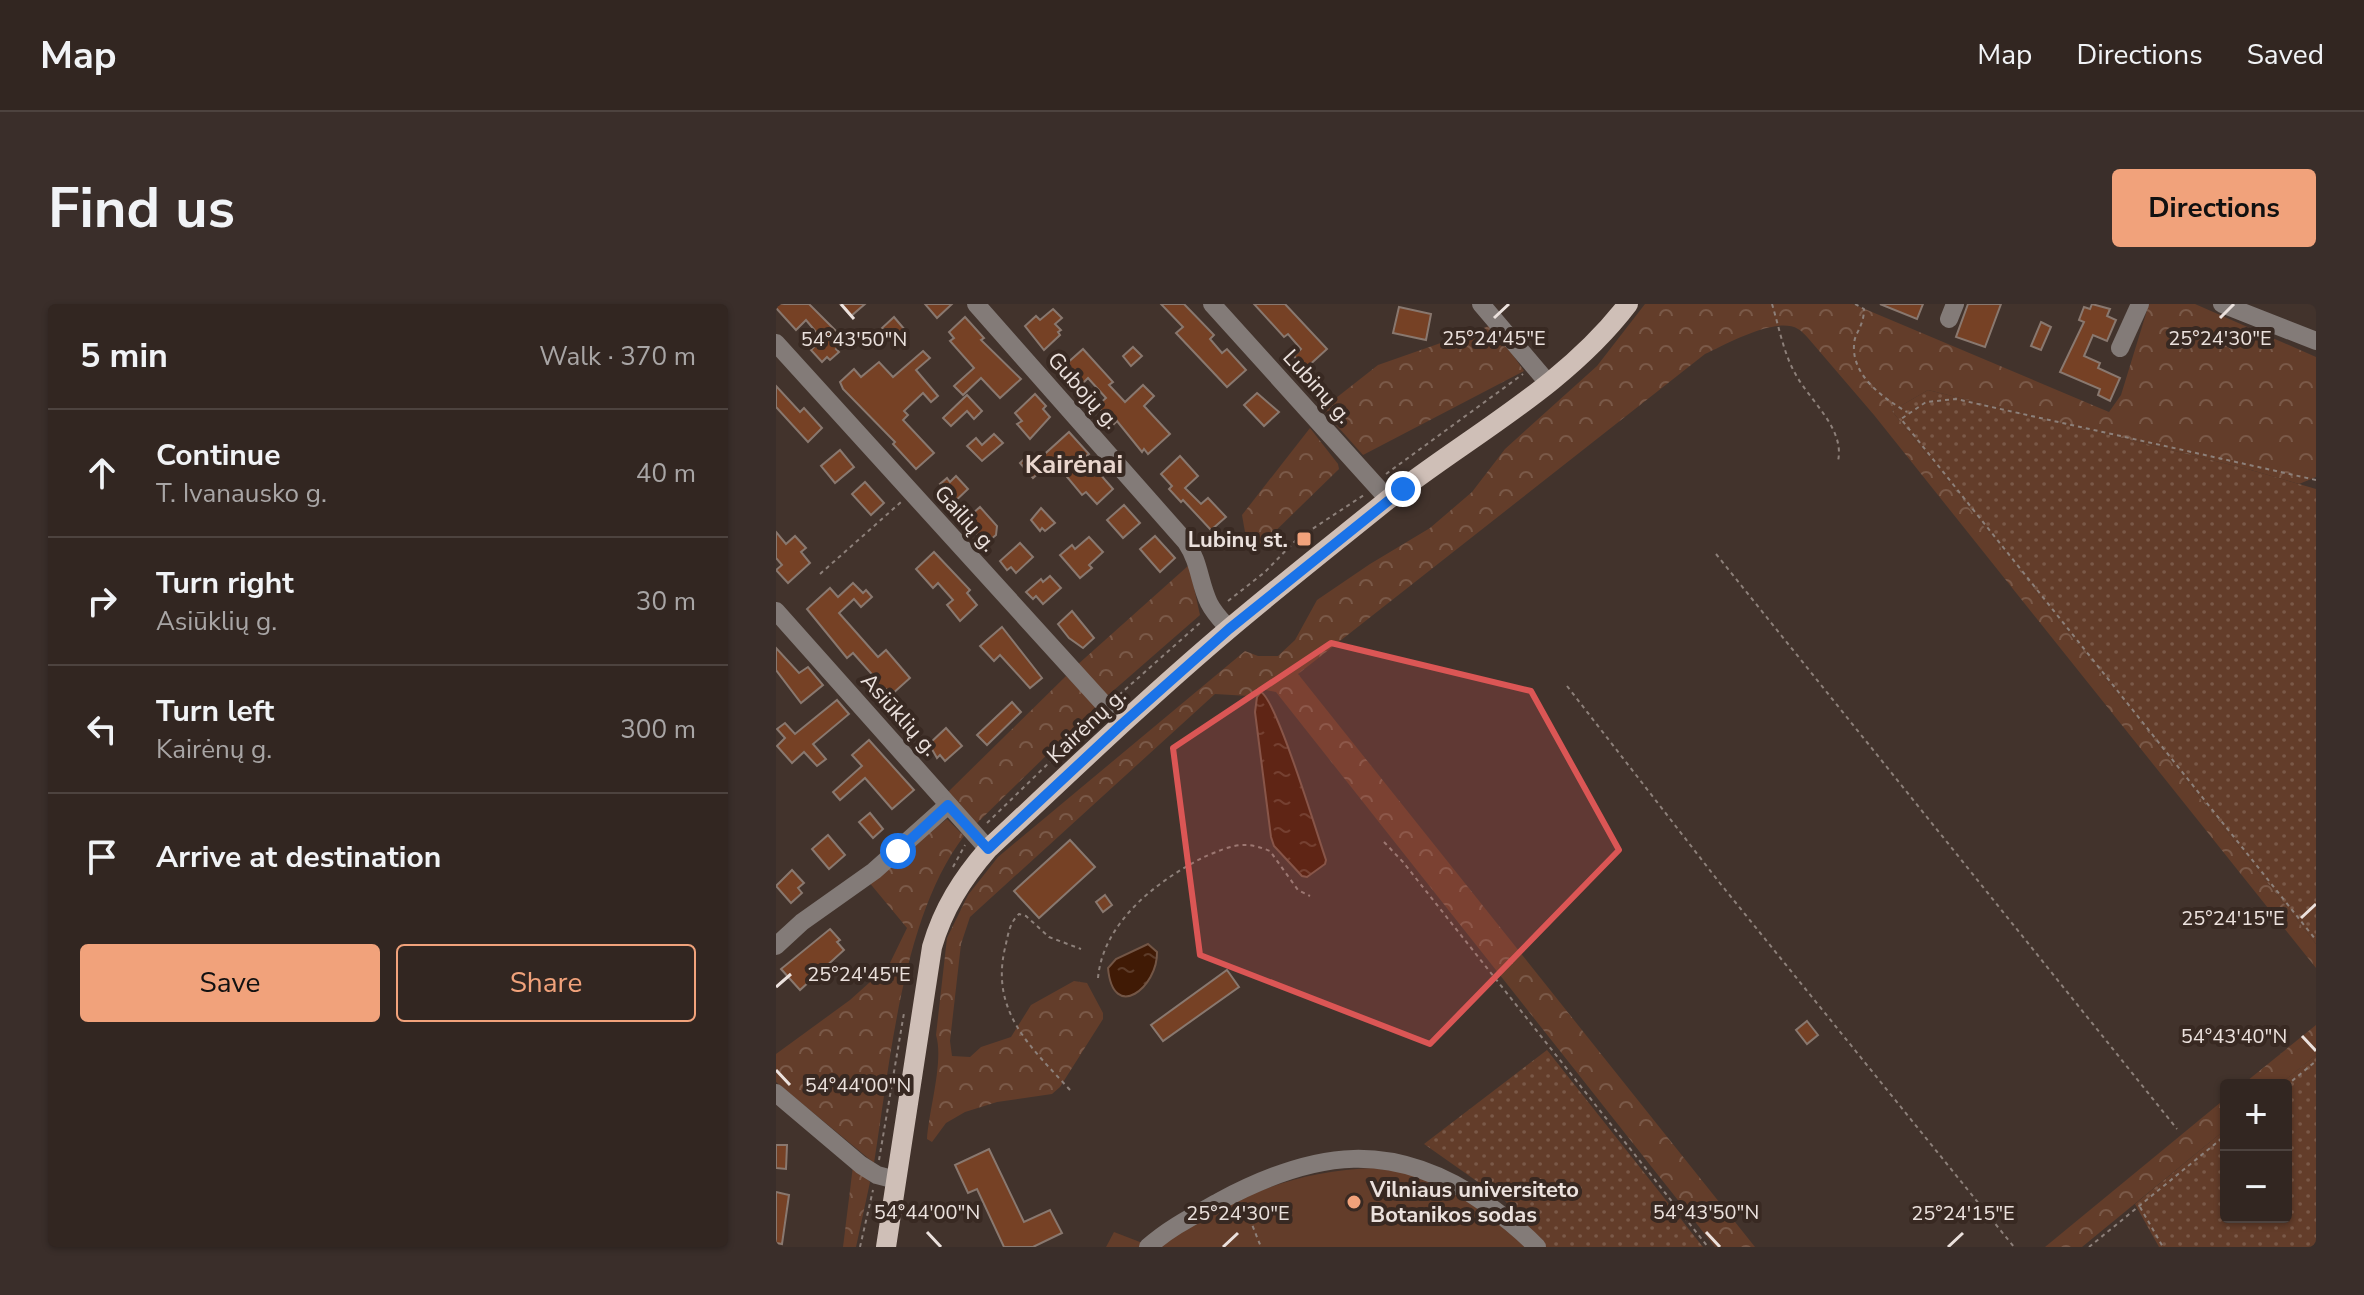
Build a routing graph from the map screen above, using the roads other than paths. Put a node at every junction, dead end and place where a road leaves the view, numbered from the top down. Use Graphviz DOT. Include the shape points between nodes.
graph roads {
  1 [pos="976,304"];
  2 [pos="1212,304"];
  3 [pos="1481,304"];
  4 [pos="1628,304"];
  5 [pos="2140,304"];
  6 [pos="2222,304"];
  7 [pos="2316,341"];
  8 [pos="776,343"];
  9 [pos="2120,348"];
  10 [pos="1549,384"];
  11 [pos="1389,500"];
  12 [pos="776,611"];
  13 [pos="1229,629"];
  14 [pos="1122,724"];
  15 [pos="948,805"];
  16 [pos="981,842"];
  17 [pos="776,946"];
  18 [pos="776,1093"];
  19 [pos="887,1178"];
  20 [pos="886,1247"];
  21 [pos="1148,1247"];
  22 [pos="1537,1247"];
  1 -- 13 [label="street, Gubojų g." via="1186,542 1195,554 1207,599"];
  2 -- 11 [label="street, Lubinų g."];
  3 -- 10 [label="street"];
  4 -- 10 [label="main road, Kairėnų g." via="1591,348"];
  5 -- 9 [label="street"];
  6 -- 7 [label="street"];
  8 -- 14 [label="street, Gailių g."];
  10 -- 11 [label="main road, Kairėnų g."];
  11 -- 13 [label="main road, Kairėnų g."];
  12 -- 15 [label="street, Asiūklių g."];
  13 -- 14 [label="main road, Kairėnų g."];
  14 -- 16 [label="main road, Kairėnų g."];
  15 -- 16 [label="street, Asiūklių g."];
  15 -- 17 [label="street" via="874,871"];
  16 -- 19 [label="main road, Kairėnų g." via="932,947"];
  18 -- 19 [label="street" via="861,1165"];
  19 -- 20 [label="main road, Kairėnų g."];
  21 -- 22 [label="street" via="1179,1223 1255,1183 1325,1162 1392,1160 1471,1194"];
}
